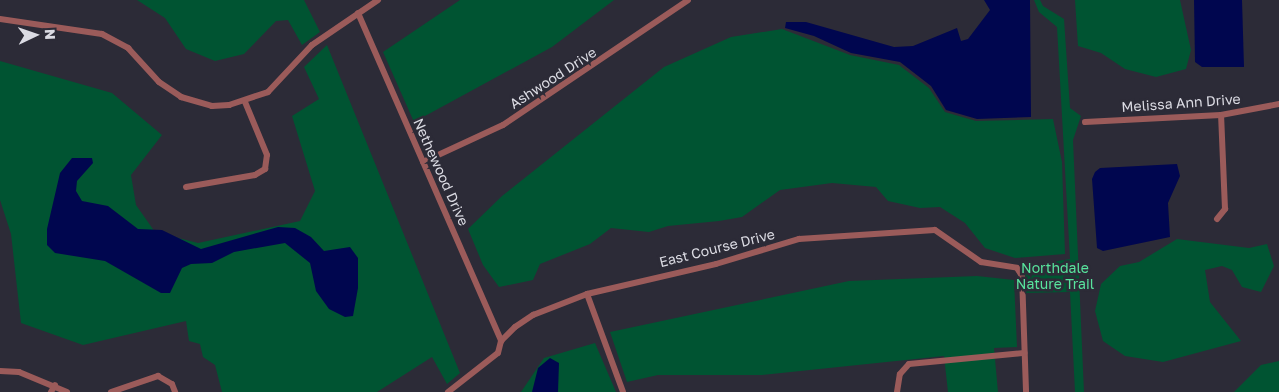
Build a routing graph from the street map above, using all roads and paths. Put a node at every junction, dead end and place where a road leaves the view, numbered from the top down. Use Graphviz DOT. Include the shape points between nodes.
graph roads {
  1 [pos="378,0"];
  2 [pos="688,0"];
  3 [pos="358,13"];
  4 [pos="0,19"];
  5 [pos="245,102"];
  6 [pos="1279,104"];
  7 [pos="1221,115"];
  8 [pos="1085,122"];
  9 [pos="423,162"];
  10 [pos="186,187"];
  11 [pos="1217,219"];
  12 [pos="587,294"];
  13 [pos="501,341"];
  14 [pos="1024,353"];
  15 [pos="0,372"];
  16 [pos="54,385"];
  17 [pos="51,392"];
  18 [pos="67,392"];
  19 [pos="111,392"];
  20 [pos="175,392"];
  21 [pos="448,392"];
  22 [pos="623,392"];
  23 [pos="897,392"];
  24 [pos="1026,392"];
  1 -- 3 [label="street"];
  2 -- 9 [label="street, Ashwood Drive" via="503,125"];
  3 -- 5 [label="street" via="312,45 268,92"];
  3 -- 9 [label="street, Nethewood Drive"];
  4 -- 5 [label="street" via="102,34 128,48 159,82 181,97 212,106"];
  5 -- 10 [label="street" via="267,155 265,169 256,175"];
  6 -- 7 [label="street, Melissa Ann Drive"];
  7 -- 8 [label="street, Melissa Ann Drive"];
  7 -- 11 [label="street" via="1225,209"];
  9 -- 13 [label="street, Nethewood Drive"];
  12 -- 13 [label="street, East Course Drive" via="533,315"];
  12 -- 14 [label="street, East Course Drive" via="820,236 862,237 935,230 981,262 1017,268 1022,276"];
  12 -- 22 [label="street"];
  13 -- 21 [label="street, East Course Drive" via="498,353"];
  14 -- 23 [label="street" via="909,364 900,374"];
  14 -- 24 [label="street"];
  15 -- 16 [label="street" via="19,372"];
  16 -- 17 [label="street"];
  16 -- 18 [label="street"];
  19 -- 20 [label="street" via="158,376 172,384"];
}
